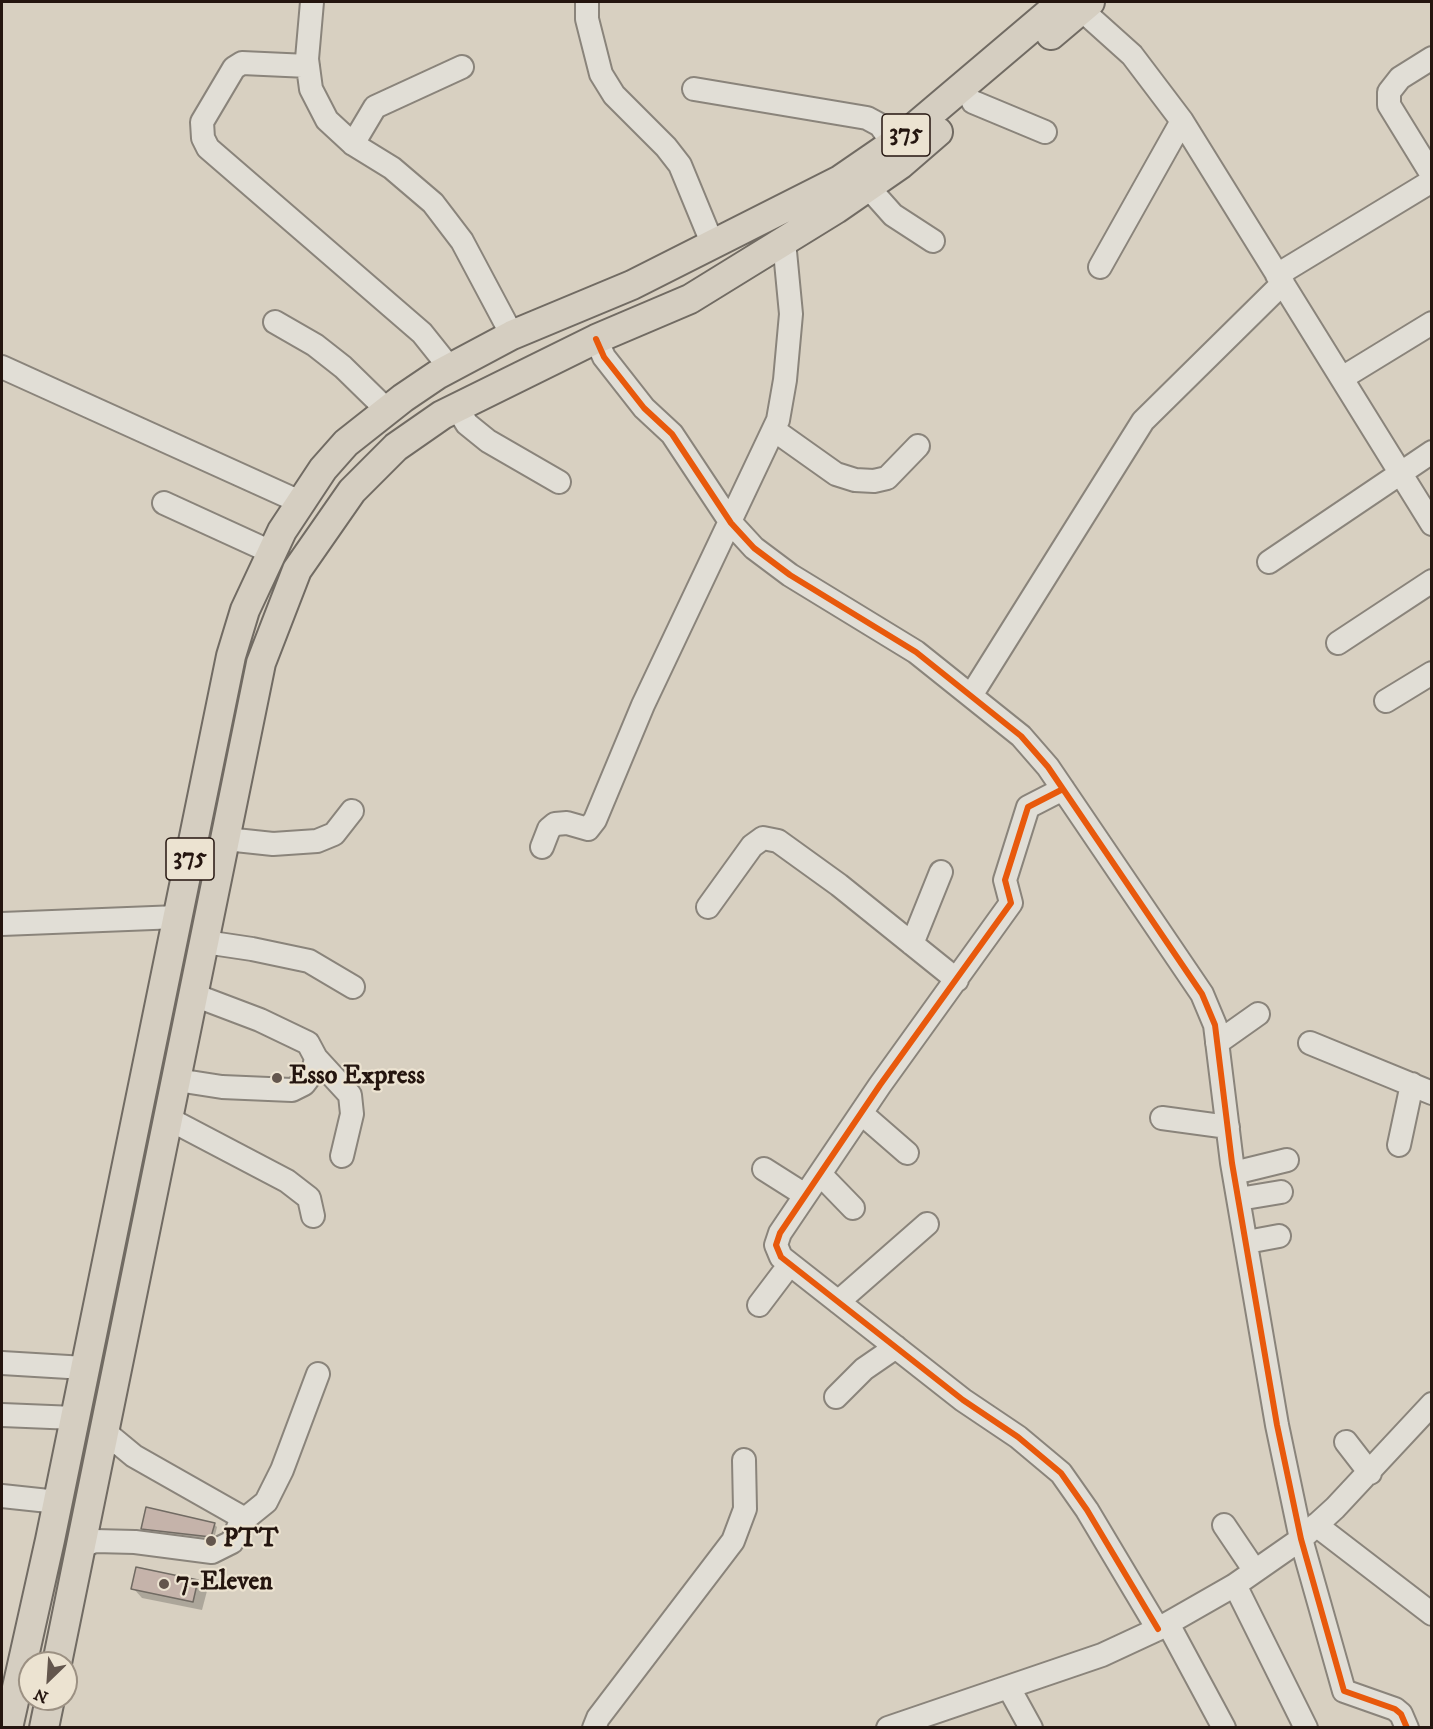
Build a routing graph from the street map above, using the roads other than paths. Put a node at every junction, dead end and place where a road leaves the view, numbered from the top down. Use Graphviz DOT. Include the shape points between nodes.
graph roads {
  1 [pos="312,2"];
  2 [pos="587,2"];
  3 [pos="1077,3"];
  4 [pos="1431,58"];
  5 [pos="308,66"];
  6 [pos="462,67"];
  7 [pos="694,88"];
  8 [pos="973,102"];
  9 [pos="1182,121"];
  10 [pos="1045,132"];
  11 [pos="353,144"];
  12 [pos="893,144"];
  13 [pos="1431,175"];
  14 [pos="1431,181"];
  15 [pos="868,187"];
  16 [pos="784,241"];
  17 [pos="933,241"];
  18 [pos="713,245"];
  19 [pos="1100,267"];
  20 [pos="1280,279"];
  21 [pos="275,322"];
  22 [pos="1431,323"];
  23 [pos="512,335"];
  24 [pos="596,339"];
  25 [pos="2,367"];
  26 [pos="450,368"];
  27 [pos="1342,378"];
  28 [pos="457,408"];
  29 [pos="387,410"];
  30 [pos="774,430"];
  31 [pos="918,446"];
  32 [pos="1431,452"];
  33 [pos="1400,472"];
  34 [pos="559,482"];
  35 [pos="300,502"];
  36 [pos="164,503"];
  37 [pos="731,523"];
  38 [pos="1431,524"];
  39 [pos="271,552"];
  40 [pos="1269,562"];
  41 [pos="1431,581"];
  42 [pos="1338,643"];
  43 [pos="1431,673"];
  44 [pos="972,694"];
  45 [pos="1386,701"];
  46 [pos="1063,789"];
  47 [pos="352,811"];
  48 [pos="226,839"];
  49 [pos="542,847"];
  50 [pos="941,872"];
  51 [pos="708,907"];
  52 [pos="178,917"];
  53 [pos="2,924"];
  54 [pos="205,942"];
  55 [pos="912,944"];
  56 [pos="957,980"];
  57 [pos="353,987"];
  58 [pos="194,995"];
  59 [pos="1258,1014"];
  60 [pos="1310,1042"];
  61 [pos="1217,1043"];
  62 [pos="316,1058"];
  63 [pos="177,1080"];
  64 [pos="1422,1089"];
  65 [pos="861,1113"];
  66 [pos="1162,1118"];
  67 [pos="169,1119"];
  68 [pos="1228,1127"];
  69 [pos="1399,1145"];
  70 [pos="907,1153"];
  71 [pos="342,1156"];
  72 [pos="1287,1160"];
  73 [pos="764,1169"];
  74 [pos="1234,1173"];
  75 [pos="820,1174"];
  76 [pos="1281,1192"];
  77 [pos="805,1195"];
  78 [pos="1239,1199"];
  79 [pos="853,1208"];
  80 [pos="314,1216"];
  81 [pos="927,1224"];
  82 [pos="1279,1236"];
  83 [pos="1247,1242"];
  84 [pos="790,1264"];
  85 [pos="838,1302"];
  86 [pos="759,1305"];
  87 [pos="896,1347"];
  88 [pos="2,1363"];
  89 [pos="85,1368"];
  90 [pos="318,1374"];
  91 [pos="837,1397"];
  92 [pos="1431,1404"];
  93 [pos="2,1415"];
  94 [pos="75,1418"];
  95 [pos="105,1432"];
  96 [pos="1346,1442"];
  97 [pos="744,1461"];
  98 [pos="1370,1473"];
  99 [pos="2,1496"];
  100 [pos="58,1502"];
  101 [pos="240,1523"];
  102 [pos="1224,1525"];
  103 [pos="1309,1532"];
  104 [pos="82,1546"];
  105 [pos="1255,1571"];
  106 [pos="1235,1585"];
  107 [pos="1431,1614"];
  108 [pos="1163,1627"];
  109 [pos="60,1651"];
  110 [pos="1009,1688"];
  111 [pos="48,1711"];
  112 [pos="6,1720"];
  113 [pos="44,1728"];
  114 [pos="594,1728"];
  115 [pos="888,1728"];
  116 [pos="1031,1728"];
  117 [pos="1224,1728"];
  118 [pos="1306,1728"];
  119 [pos="1407,1728"];
  1 -- 5 [label="street"];
  2 -- 18 [label="street" via="587,19 601,74 614,95 680,165"];
  3 -- 8 [label="main road, 375"];
  3 -- 9 [label="street" via="1132,55"];
  3 -- 12 [label="main road, 375"];
  4 -- 13 [label="street" via="1400,78 1389,92 1389,105"];
  5 -- 11 [label="street" via="310,89 327,120"];
  5 -- 26 [label="street" via="242,63 234,68 202,122 203,138 217,156 422,333"];
  6 -- 11 [label="street" via="375,107"];
  7 -- 12 [label="street" via="867,118 880,125"];
  8 -- 10 [label="street"];
  8 -- 15 [label="main road, 375"];
  9 -- 19 [label="street"];
  9 -- 20 [label="street"];
  11 -- 23 [label="street" via="392,168 433,203 462,241"];
  12 -- 18 [label="main road, 375" via="840,180"];
  14 -- 20 [label="street"];
  15 -- 16 [label="main road, 375"];
  15 -- 17 [label="street" via="893,215"];
  16 -- 24 [label="main road, 375" via="690,299"];
  16 -- 30 [label="street" via="790,314 785,380"];
  18 -- 23 [label="main road, 375" via="632,285"];
  20 -- 27 [label="street"];
  20 -- 44 [label="street" via="1143,421"];
  21 -- 29 [label="street" via="315,345"];
  22 -- 27 [label="street"];
  23 -- 26 [label="main road, 375"];
  24 -- 28 [label="main road, 375"];
  24 -- 37 [label="street" via="604,357 644,408 672,434"];
  25 -- 35 [label="street"];
  26 -- 29 [label="main road, 375"];
  27 -- 33 [label="street"];
  28 -- 34 [label="street" via="467,424 488,441"];
  28 -- 48 [label="main road, 375" via="396,447 352,491 297,570 261,663"];
  29 -- 35 [label="main road, 375" via="346,443"];
  30 -- 31 [label="street" via="836,474 855,480 887,478"];
  30 -- 37 [label="street"];
  32 -- 33 [label="street"];
  33 -- 38 [label="street"];
  33 -- 40 [label="street"];
  35 -- 39 [label="main road, 375"];
  36 -- 39 [label="street"];
  37 -- 44 [label="street" via="754,548 790,575 915,652"];
  37 -- 49 [label="street" via="644,705 596,820 588,829 555,824"];
  39 -- 52 [label="main road, 375" via="244,610 231,656"];
  41 -- 42 [label="street"];
  43 -- 45 [label="street"];
  44 -- 46 [label="street" via="1021,736"];
  46 -- 56 [label="street" via="1028,807 1005,880 1011,903"];
  46 -- 61 [label="street" via="1202,994 1211,1010"];
  47 -- 48 [label="street" via="334,834 317,841 273,844"];
  48 -- 54 [label="main road, 375"];
  50 -- 55 [label="street"];
  51 -- 55 [label="street" via="752,846 763,838 778,841"];
  52 -- 53 [label="street"];
  52 -- 89 [label="main road, 375"];
  54 -- 57 [label="street" via="309,961"];
  54 -- 58 [label="main road, 375"];
  55 -- 56 [label="street"];
  56 -- 65 [label="street"];
  58 -- 62 [label="street" via="308,1043"];
  58 -- 63 [label="main road, 375"];
  59 -- 61 [label="street"];
  60 -- 64 [label="street"];
  61 -- 68 [label="street"];
  62 -- 63 [label="street" via="314,1072 304,1084 291,1090 222,1088"];
  62 -- 71 [label="street" via="350,1095 352,1114"];
  63 -- 67 [label="main road, 375"];
  64 -- 69 [label="street"];
  65 -- 70 [label="street"];
  65 -- 75 [label="street"];
  66 -- 68 [label="street"];
  67 -- 80 [label="street" via="287,1180 309,1198"];
  67 -- 95 [label="main road, 375"];
  68 -- 74 [label="street"];
  72 -- 74 [label="street"];
  73 -- 77 [label="street"];
  74 -- 78 [label="street"];
  75 -- 77 [label="street"];
  75 -- 79 [label="street"];
  76 -- 78 [label="street"];
  77 -- 84 [label="street" via="776,1245 781,1257"];
  78 -- 83 [label="street"];
  81 -- 85 [label="street"];
  82 -- 83 [label="street"];
  83 -- 103 [label="street" via="1277,1425"];
  84 -- 85 [label="street"];
  84 -- 86 [label="street"];
  85 -- 87 [label="street"];
  87 -- 91 [label="street" via="864,1369"];
  87 -- 108 [label="street" via="1061,1473"];
  88 -- 89 [label="street"];
  89 -- 94 [label="main road, 375"];
  90 -- 101 [label="street" via="266,1502"];
  92 -- 98 [label="street"];
  93 -- 94 [label="street"];
  94 -- 100 [label="main road, 375"];
  95 -- 101 [label="street" via="134,1456 238,1515"];
  95 -- 104 [label="main road, 375"];
  96 -- 98 [label="street"];
  97 -- 114 [label="street" via="745,1509 733,1541"];
  98 -- 103 [label="street"];
  99 -- 100 [label="street"];
  100 -- 112 [label="main road, 375"];
  101 -- 104 [label="street" via="232,1542 212,1552 135,1542 95,1541"];
  102 -- 105 [label="street"];
  103 -- 105 [label="street"];
  103 -- 107 [label="street"];
  103 -- 119 [label="street" via="1344,1691 1395,1709"];
  104 -- 109 [label="main road, 375"];
  105 -- 106 [label="street"];
  106 -- 108 [label="street"];
  106 -- 118 [label="street"];
  108 -- 110 [label="street" via="1102,1655"];
  108 -- 117 [label="street"];
  110 -- 115 [label="street"];
  110 -- 116 [label="street"];
  111 -- 113 [label="main road"];
}
